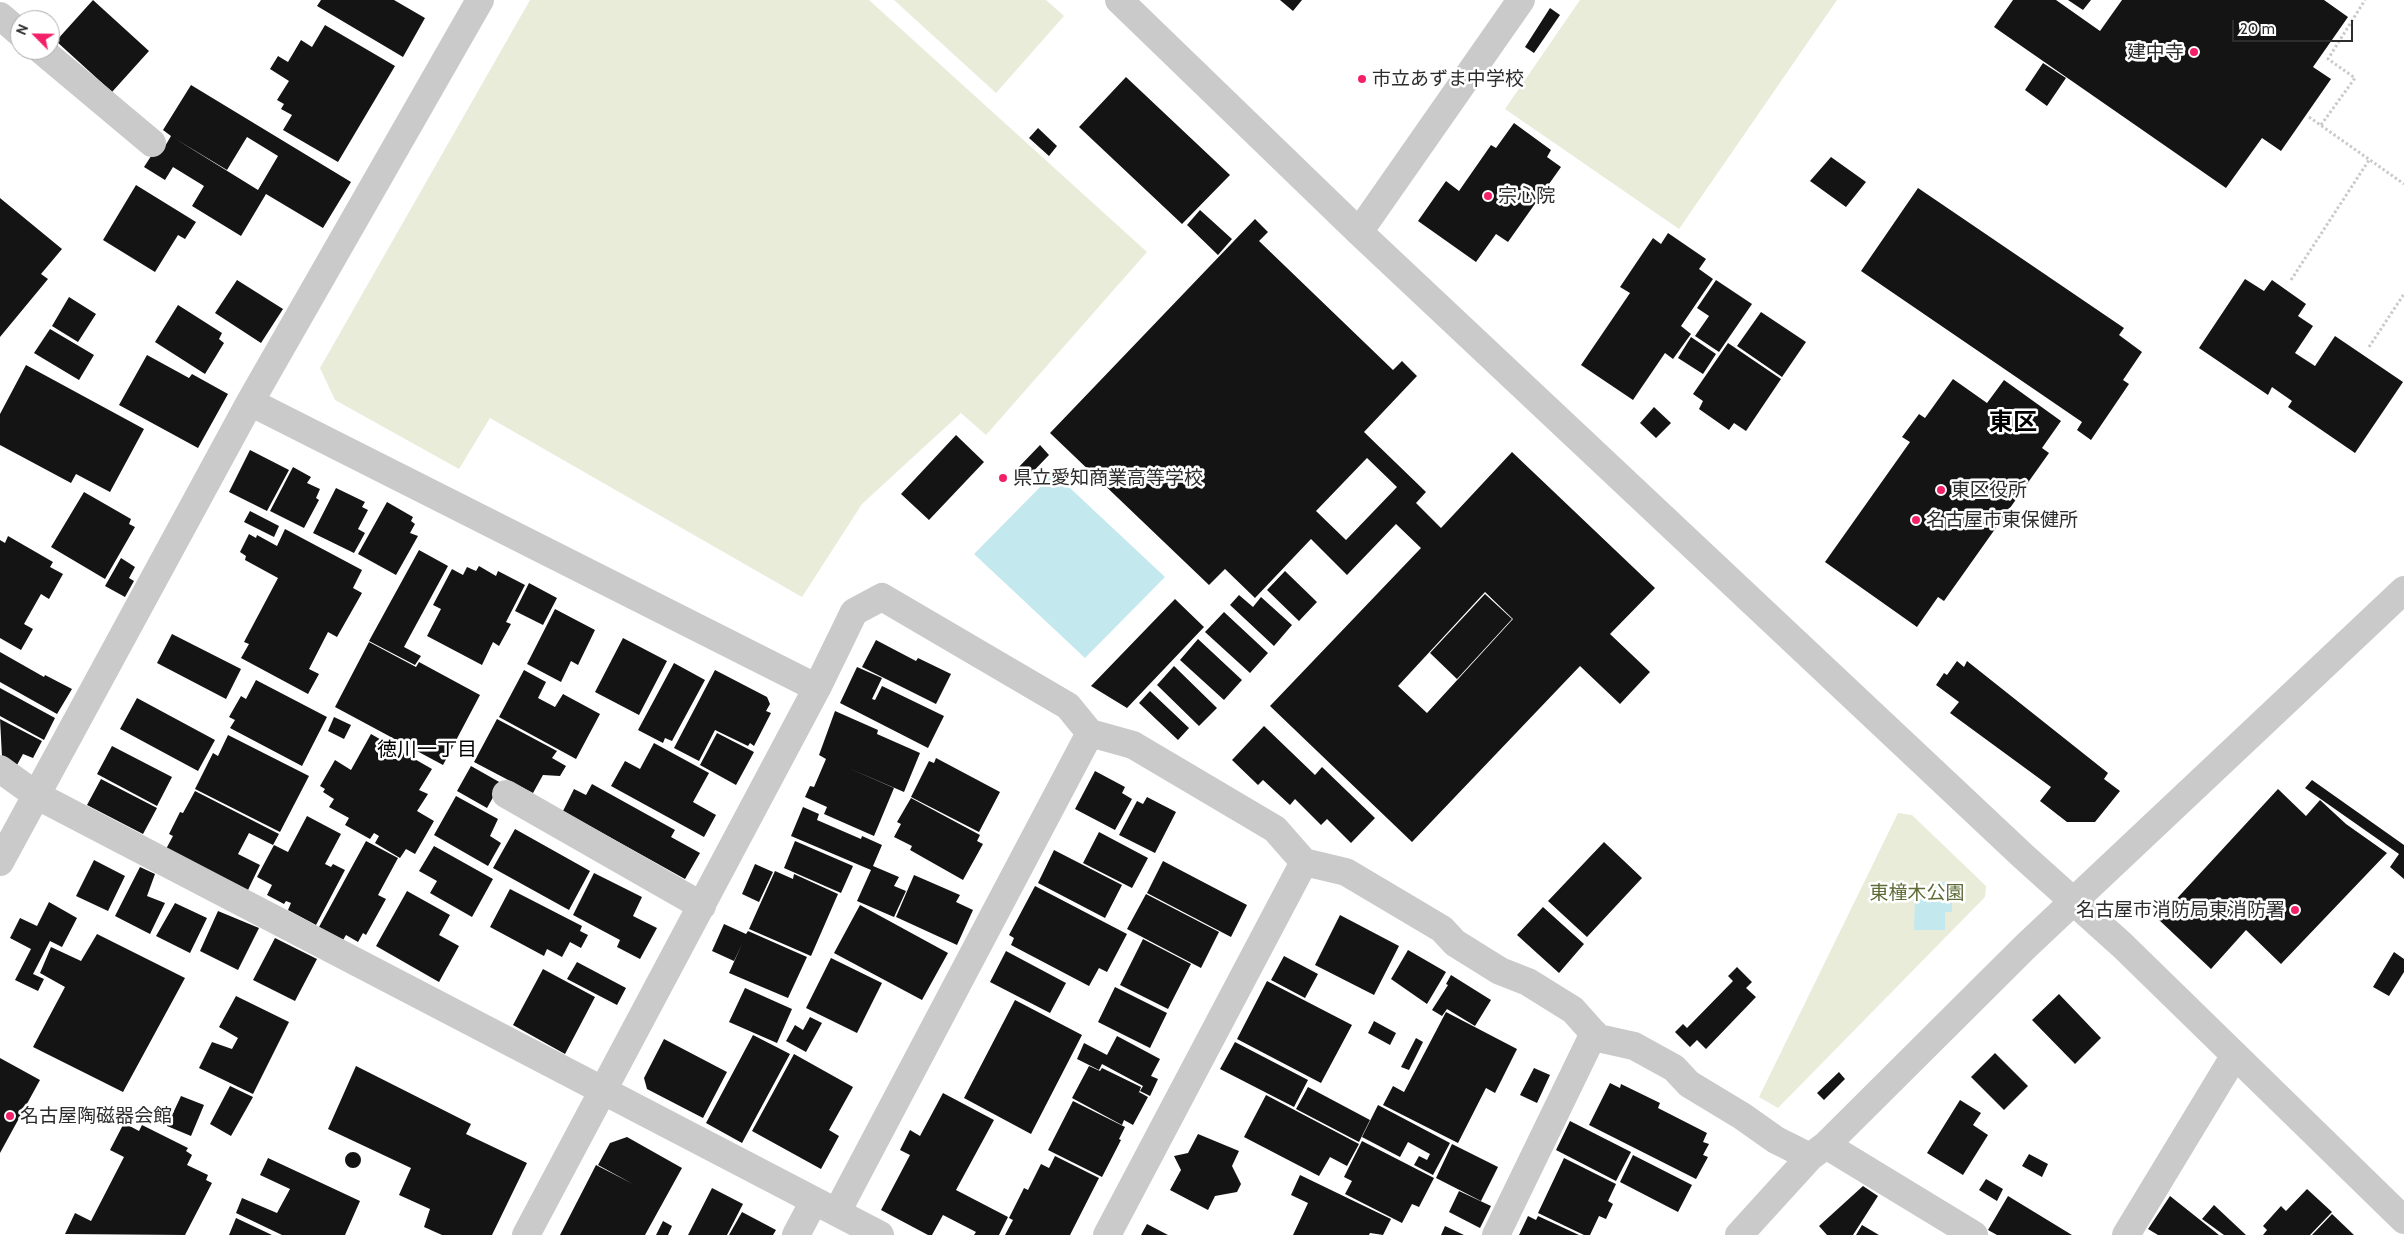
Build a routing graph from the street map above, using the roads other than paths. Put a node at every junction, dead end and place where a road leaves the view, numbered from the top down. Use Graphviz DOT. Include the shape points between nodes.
graph roads {
  1 [pos="480,0"];
  2 [pos="1120,0"];
  3 [pos="1521,0"];
  4 [pos="0,16"];
  5 [pos="10,24"];
  6 [pos="53,60"];
  7 [pos="152,143"];
  8 [pos="1359,232"];
  9 [pos="250,402"];
  10 [pos="2404,590"];
  11 [pos="818,688"];
  12 [pos="1090,733"];
  13 [pos="0,768"];
  14 [pos="506,794"];
  15 [pos="36,795"];
  16 [pos="0,862"];
  17 [pos="1304,862"];
  18 [pos="2074,903"];
  19 [pos="702,906"];
  20 [pos="1594,1033"];
  21 [pos="2236,1055"];
  22 [pos="604,1090"];
  23 [pos="1818,1151"];
  24 [pos="825,1207"];
  25 [pos="2404,1220"];
  26 [pos="526,1235"];
  27 [pos="796,1235"];
  28 [pos="880,1235"];
  29 [pos="1107,1235"];
  30 [pos="1496,1235"];
  31 [pos="1739,1235"];
  32 [pos="1974,1235"];
  33 [pos="2126,1235"];
  1 -- 9 [label="street"];
  2 -- 8 [label="street"];
  3 -- 8 [label="street"];
  4 -- 5 [label="street"];
  6 -- 7 [label="street"];
  8 -- 18 [label="street"];
  9 -- 11 [label="street"];
  9 -- 15 [label="street"];
  10 -- 18 [label="street"];
  11 -- 12 [label="street" via="854,612 882,597 1068,706"];
  11 -- 19 [label="street"];
  12 -- 17 [label="street" via="1133,745 1266,824"];
  12 -- 24 [label="street"];
  13 -- 15 [label="street"];
  14 -- 19 [label="street"];
  15 -- 16 [label="street"];
  15 -- 22 [label="street"];
  17 -- 20 [label="street" via="1346,872 1442,929 1455,943 1500,971 1528,982 1574,1010"];
  17 -- 29 [label="street"];
  18 -- 21 [label="street"];
  18 -- 23 [label="street" via="2026,946"];
  19 -- 22 [label="street"];
  20 -- 23 [label="street" via="1598,1038 1634,1046 1674,1068 1689,1084 1776,1140"];
  20 -- 30 [label="street"];
  21 -- 25 [label="street"];
  21 -- 33 [label="street"];
  22 -- 24 [label="street"];
  22 -- 26 [label="street"];
  23 -- 31 [label="street"];
  23 -- 32 [label="street"];
  24 -- 27 [label="street"];
  24 -- 28 [label="street"];
}
